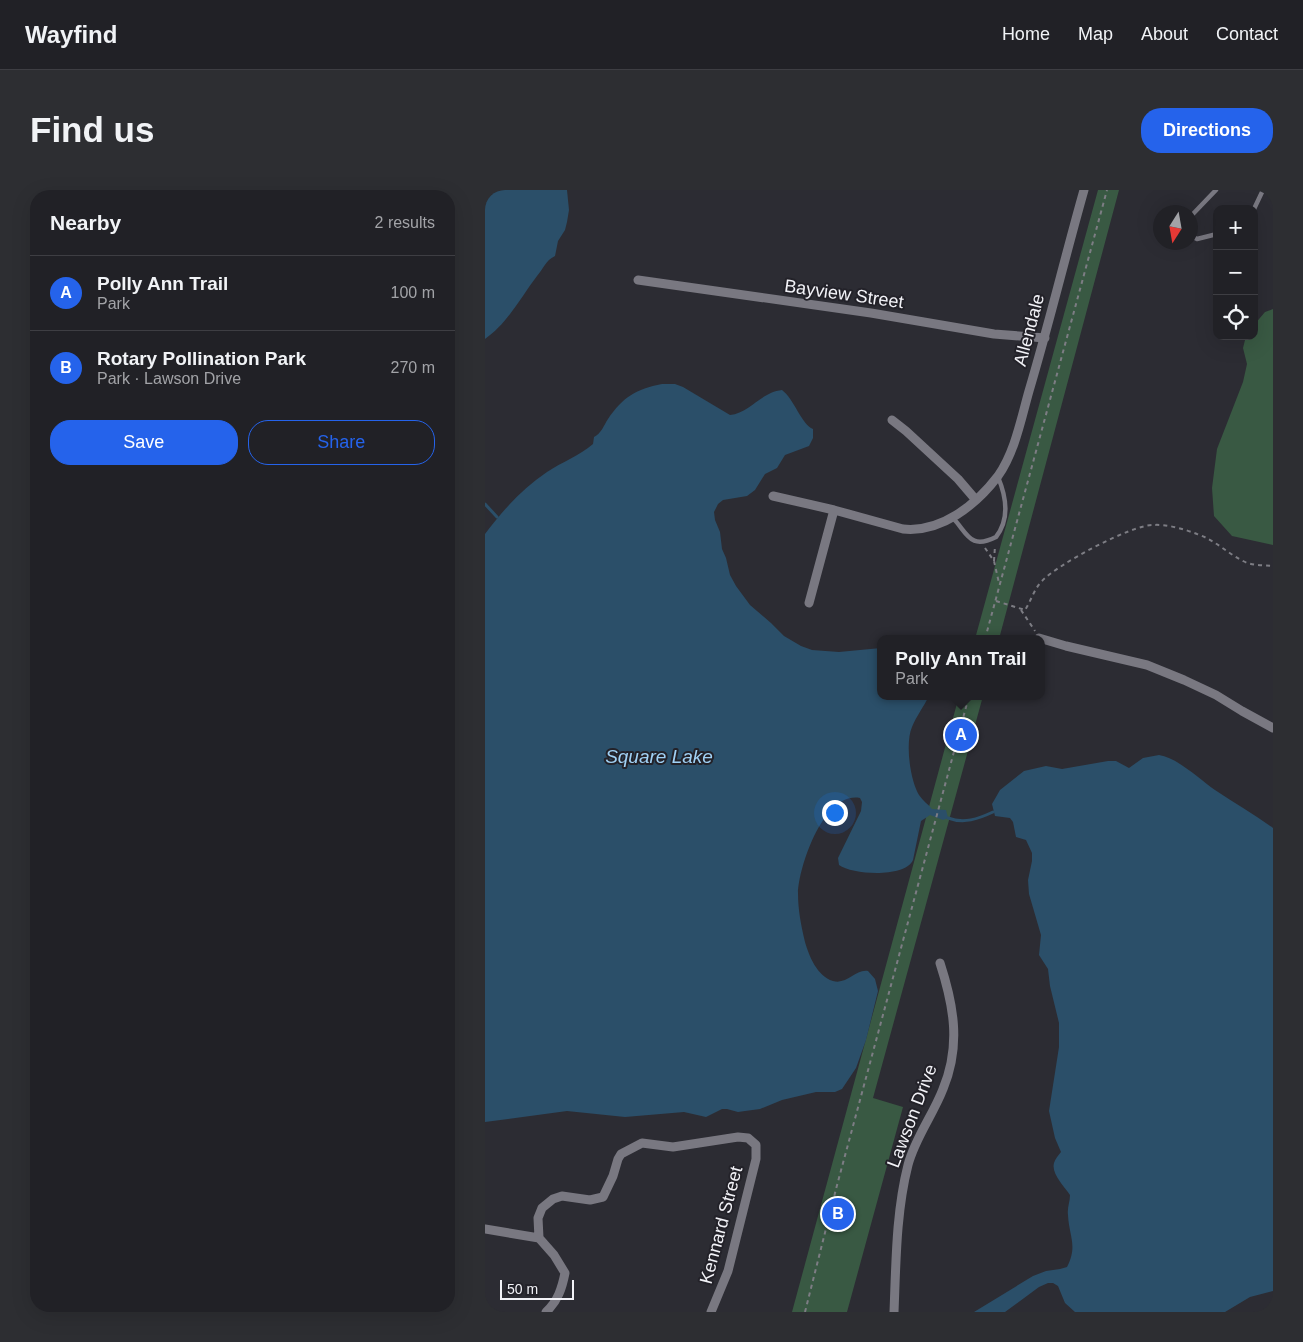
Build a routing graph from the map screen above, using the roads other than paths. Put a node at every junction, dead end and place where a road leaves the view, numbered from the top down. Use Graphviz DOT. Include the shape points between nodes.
graph roads {
  1 [pos="1084,190"];
  2 [pos="1216,190"];
  3 [pos="1263,190"];
  4 [pos="1256,205"];
  5 [pos="1198,209"];
  6 [pos="1213,235"];
  7 [pos="1198,239"];
  8 [pos="638,280"];
  9 [pos="1045,338"];
  10 [pos="892,420"];
  11 [pos="998,476"];
  12 [pos="773,496"];
  13 [pos="976,500"];
  14 [pos="834,510"];
  15 [pos="953,518"];
  16 [pos="809,603"];
  17 [pos="1045,640"];
  18 [pos="1273,728"];
  19 [pos="940,963"];
  20 [pos="485,1229"];
  21 [pos="539,1238"];
  22 [pos="546,1312"];
  23 [pos="711,1312"];
  24 [pos="894,1312"];
  1 -- 9 [label="street, Allendale"];
  2 -- 5 [label="lane"];
  3 -- 4 [label="lane"];
  6 -- 7 [label="lane"];
  8 -- 9 [label="street, Bayview Street" via="994,334"];
  9 -- 11 [label="street, Allendale" via="1012,448"];
  10 -- 13 [label="street" via="958,479"];
  11 -- 13 [label="street, Allendale"];
  11 -- 15 [label="lane" via="1006,502 1003,522 996,537 975,541 966,537"];
  12 -- 14 [label="street, Allendale"];
  13 -- 15 [label="street, Allendale"];
  14 -- 15 [label="street, Allendale" via="913,530"];
  14 -- 16 [label="street"];
  17 -- 18 [label="street" via="1147,665 1215,695"];
  19 -- 24 [label="street, Lawson Drive" via="955,1020 953,1053 944,1088 909,1162 897,1246"];
  20 -- 21 [label="street"];
  21 -- 22 [label="street" via="565,1273 562,1291"];
  21 -- 23 [label="street, Kennard Street" via="538,1218 542,1208 561,1196 590,1200 603,1196 617,1158 641,1142 673,1147 748,1138 756,1145 756,1158 728,1271"];
}
